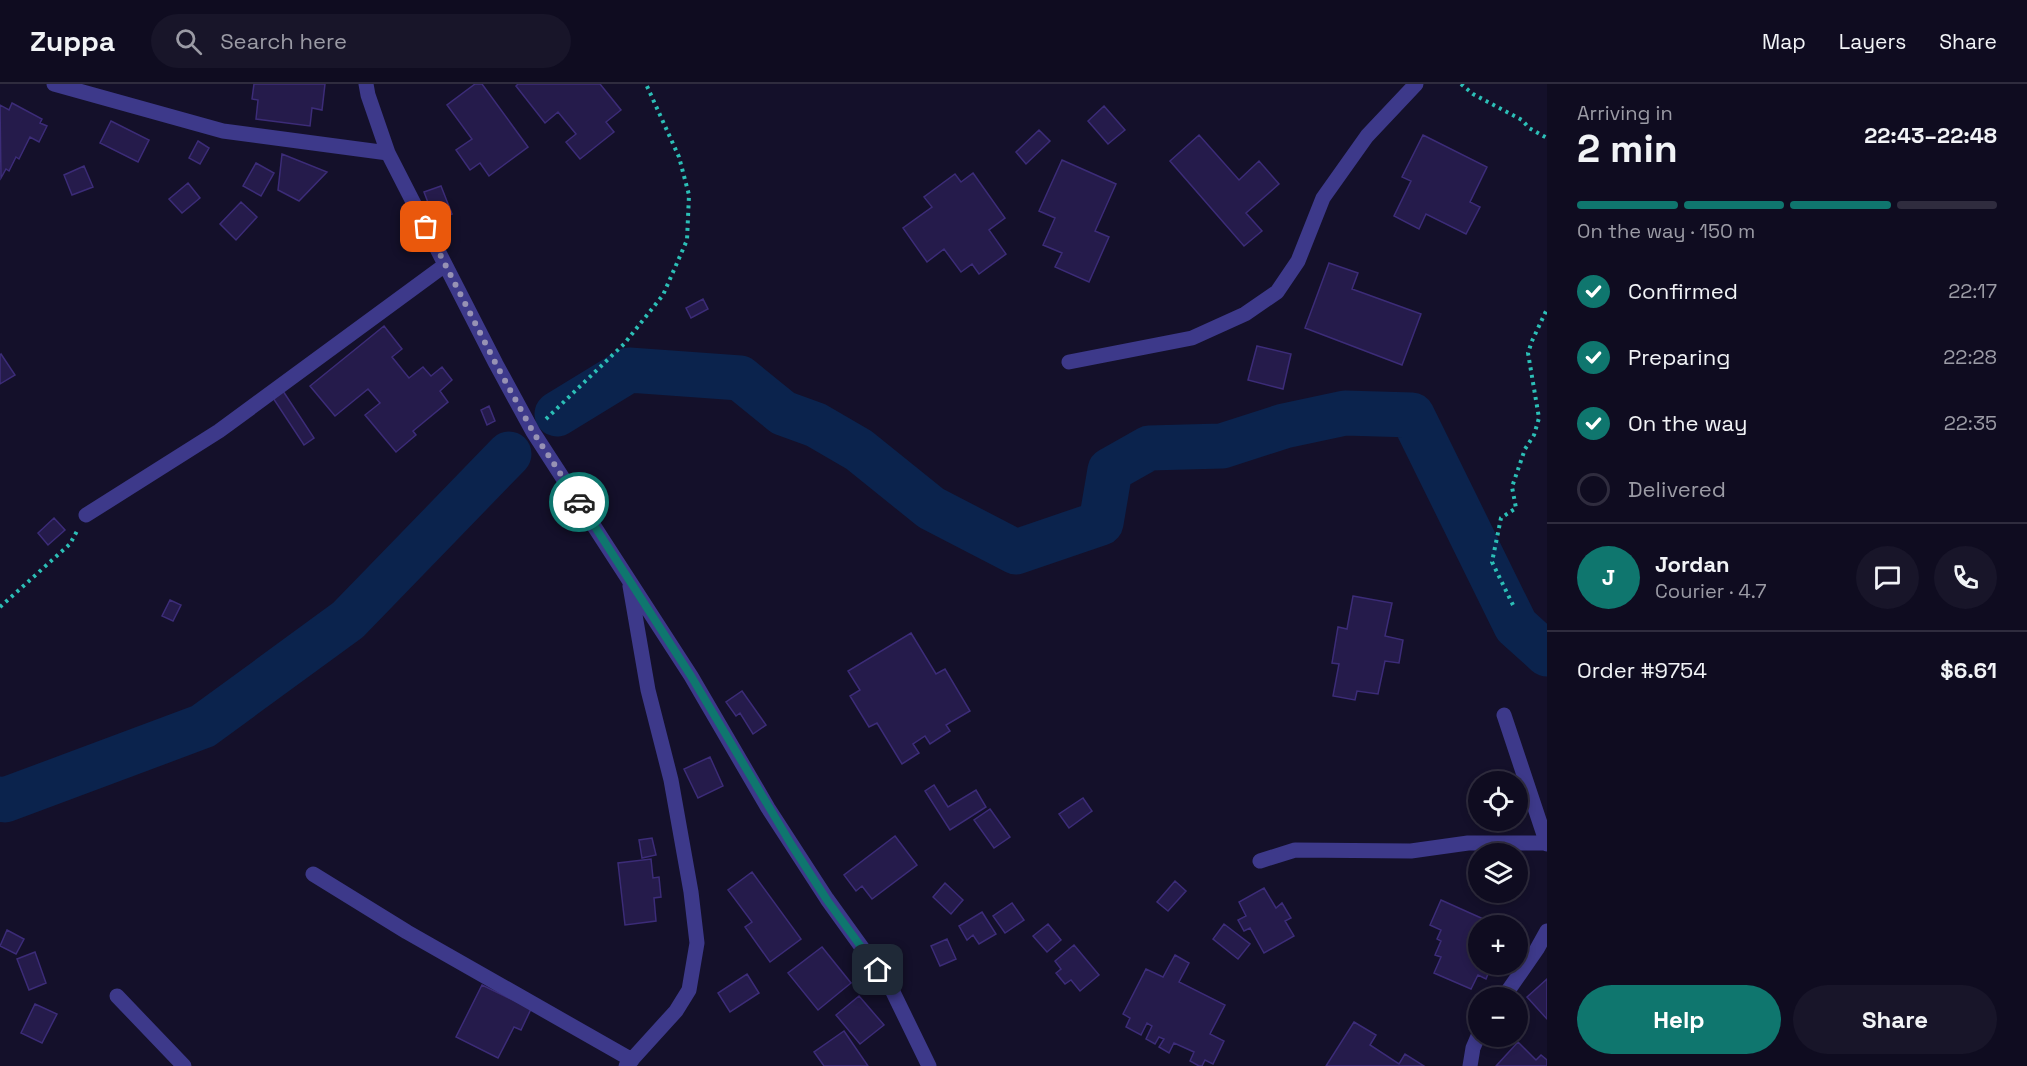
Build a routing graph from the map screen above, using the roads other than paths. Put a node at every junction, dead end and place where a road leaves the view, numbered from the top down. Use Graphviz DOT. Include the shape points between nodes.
graph roads {
  1 [pos="54,84"];
  2 [pos="366,84"];
  3 [pos="1416,84"];
  4 [pos="388,153"];
  5 [pos="445,265"];
  6 [pos="1069,362"];
  7 [pos="86,514"];
  8 [pos="629,578"];
  9 [pos="1504,715"];
  10 [pos="1547,844"];
  11 [pos="1260,861"];
  12 [pos="313,874"];
  13 [pos="1547,931"];
  14 [pos="1511,987"];
  15 [pos="117,996"];
  16 [pos="1473,1047"];
  17 [pos="629,1063"];
  18 [pos="184,1066"];
  19 [pos="928,1066"];
  20 [pos="1470,1066"];
  1 -- 4 [label="street" via="223,131"];
  2 -- 4 [label="street"];
  3 -- 6 [label="street" via="1367,136 1323,198 1298,261 1277,292 1245,314 1192,338"];
  4 -- 5 [label="street"];
  5 -- 7 [label="street" via="219,431"];
  5 -- 8 [label="street" via="533,432"];
  8 -- 17 [label="street" via="648,690 671,780 692,892 696,943 689,990 676,1011"];
  8 -- 19 [label="street" via="827,900 891,988"];
  9 -- 10 [label="street"];
  10 -- 11 [label="street" via="1468,843 1411,851 1295,850"];
  12 -- 17 [label="street"];
  13 -- 14 [label="street"];
  15 -- 18 [label="street"];
  16 -- 20 [label="street"];
}
